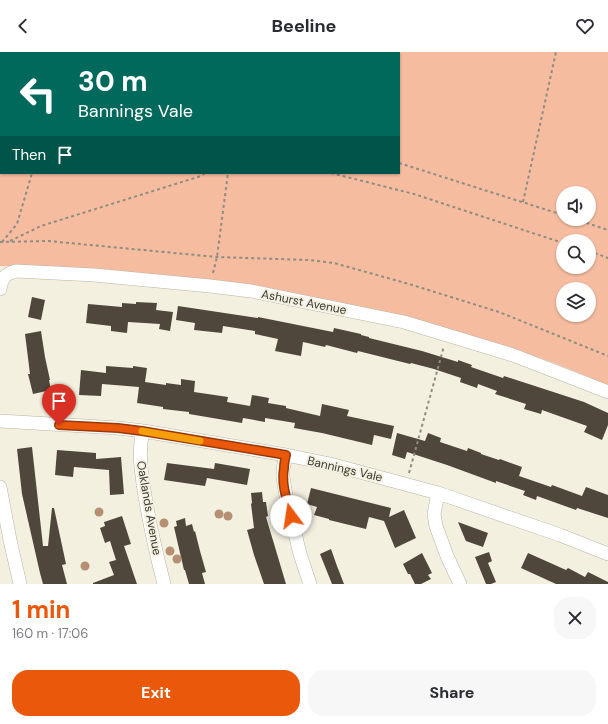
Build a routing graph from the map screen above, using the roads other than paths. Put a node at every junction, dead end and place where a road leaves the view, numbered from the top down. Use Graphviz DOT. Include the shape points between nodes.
graph roads {
  1 [pos="0,289"];
  2 [pos="608,392"];
  3 [pos="0,421"];
  4 [pos="142,431"];
  5 [pos="286,455"];
  6 [pos="0,488"];
  7 [pos="438,493"];
  8 [pos="608,554"];
  9 [pos="20,584"];
  10 [pos="164,584"];
  11 [pos="310,584"];
  12 [pos="460,584"];
  1 -- 2 [label="street, Ashurst Avenue" via="4,277 16,271 94,275 251,291 404,322 513,355"];
  3 -- 4 [label="street, Bannings Vale"];
  4 -- 5 [label="street, Bannings Vale"];
  4 -- 10 [label="street, Oaklands Avenue" via="142,472"];
  5 -- 7 [label="street, Bannings Vale"];
  5 -- 11 [label="street" via="283,469 286,496"];
  6 -- 9 [label="street"];
  7 -- 8 [label="street, Bannings Vale"];
  7 -- 12 [label="street" via="434,514 436,526"];
}
